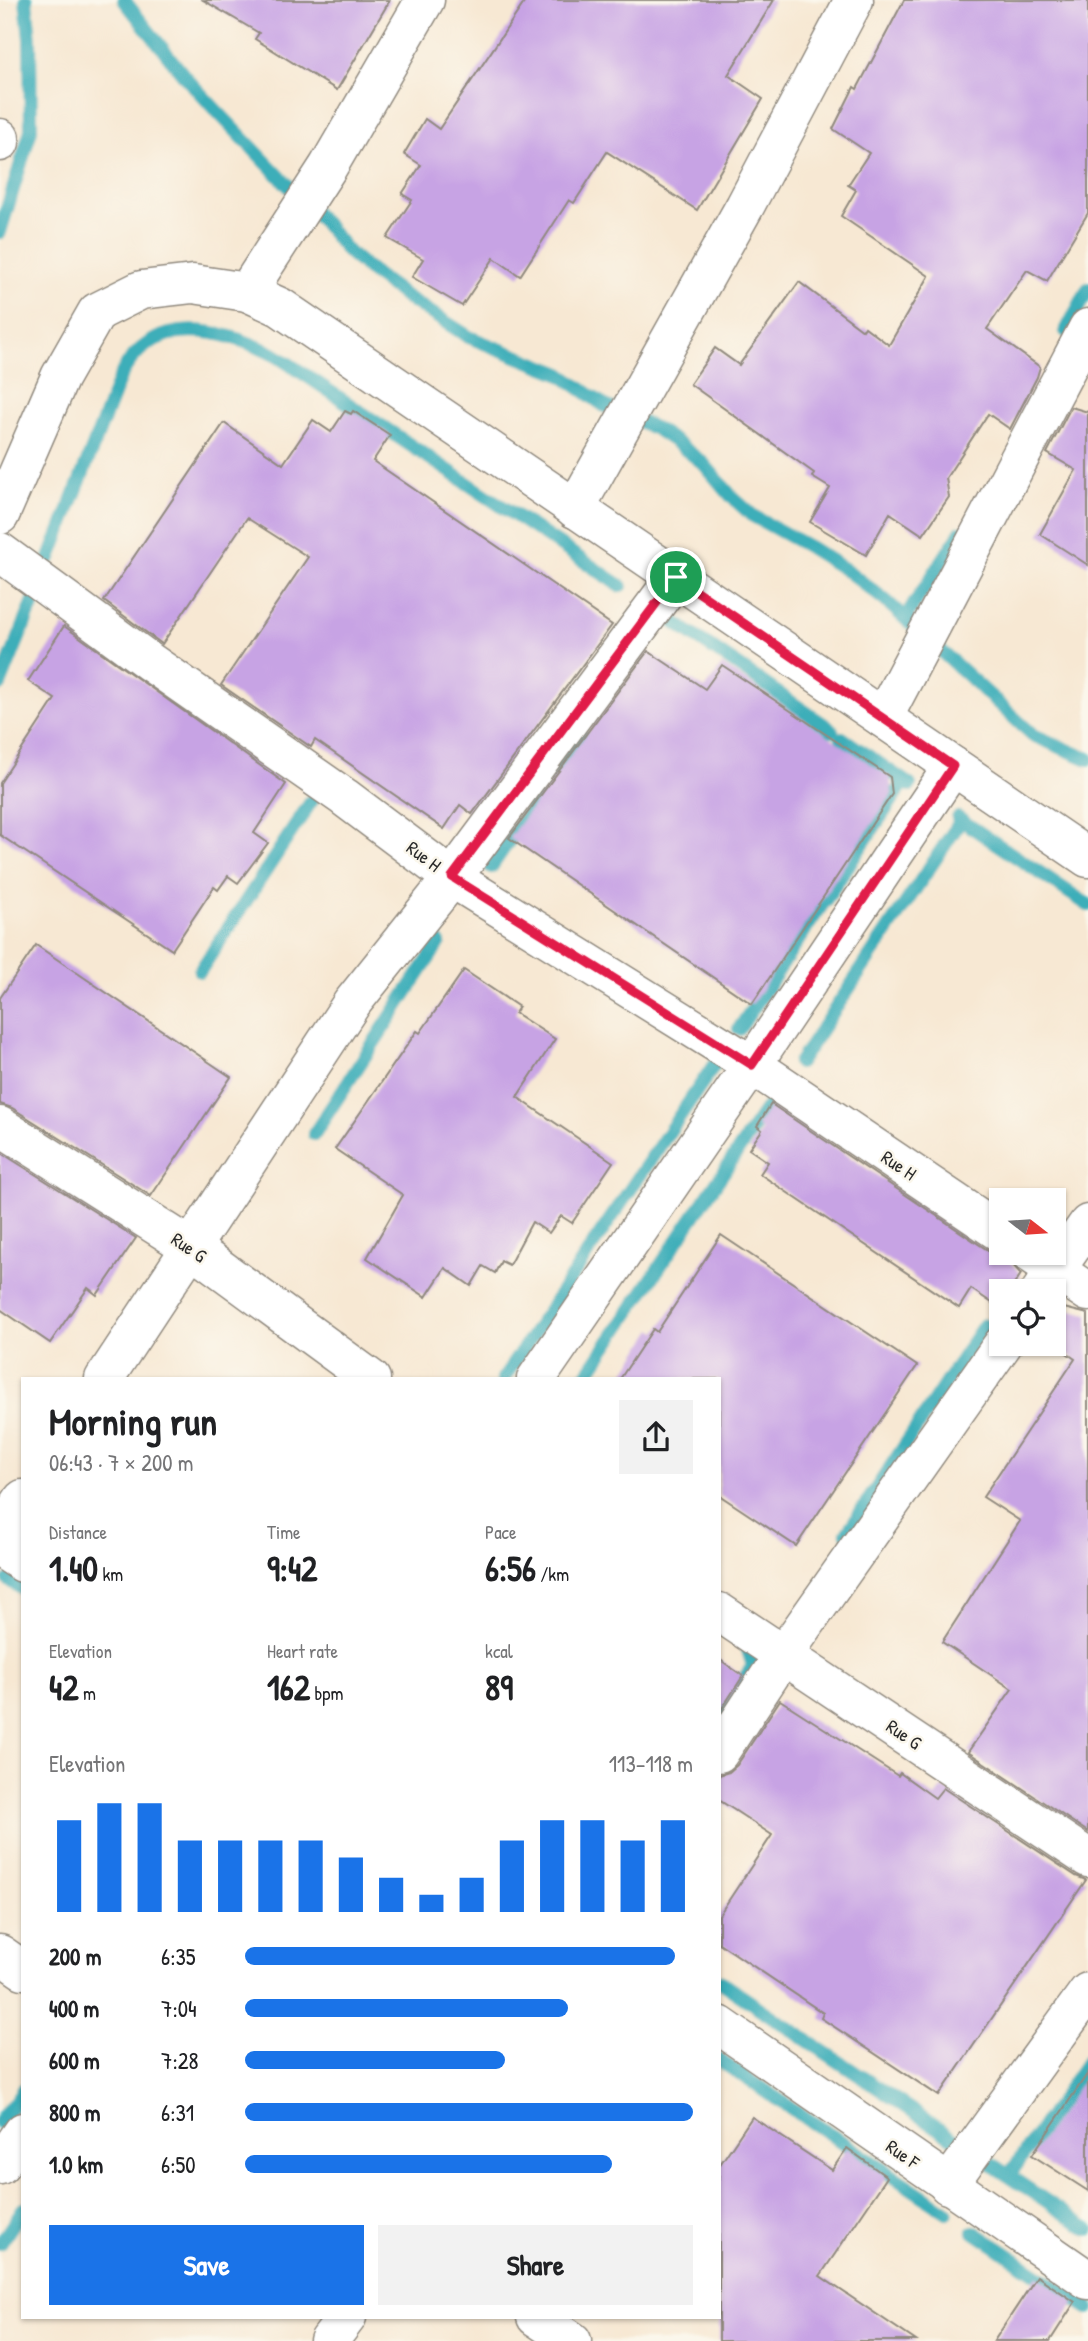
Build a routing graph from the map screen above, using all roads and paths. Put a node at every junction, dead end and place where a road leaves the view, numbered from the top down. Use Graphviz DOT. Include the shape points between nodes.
graph roads {
  1 [pos="425,0"];
  2 [pos="854,0"];
  3 [pos="247,292"];
  4 [pos="1088,328"];
  5 [pos="575,509"];
  6 [pos="0,515"];
  7 [pos="0,552"];
  8 [pos="676,577"];
  9 [pos="883,718"];
  10 [pos="953,766"];
  11 [pos="1088,858"];
  12 [pos="452,877"];
  13 [pos="752,1065"];
  14 [pos="0,1126"];
  15 [pos="1088,1224"];
  16 [pos="989,1225"];
  17 [pos="192,1248"];
  18 [pos="1042,1271"];
  19 [pos="1088,1292"];
  20 [pos="995,1356"];
  21 [pos="105,1377"];
  22 [pos="368,1377"];
  23 [pos="537,1377"];
  24 [pos="21,1502"];
  25 [pos="0,1533"];
  26 [pos="0,1548"];
  27 [pos="21,1562"];
  28 [pos="721,1613"];
  29 [pos="784,1654"];
  30 [pos="721,1750"];
  31 [pos="1088,1858"];
  32 [pos="0,1954"];
  33 [pos="21,1968"];
  34 [pos="1088,1992"];
  35 [pos="721,2026"];
  36 [pos="21,2135"];
  37 [pos="0,2165"];
  38 [pos="948,2185"];
  39 [pos="1088,2280"];
  40 [pos="346,2319"];
  41 [pos="539,2319"];
  42 [pos="329,2341"];
  43 [pos="572,2341"];
  1 -- 3 [label="street" via="328,167"];
  2 -- 5 [label="street"];
  3 -- 5 [label="street" via="280,307"];
  3 -- 6 [label="street" via="193,284 141,290 97,312 60,377"];
  4 -- 9 [label="street"];
  5 -- 8 [label="street"];
  7 -- 12 [label="street, Rue H"];
  8 -- 9 [label="street"];
  8 -- 12 [label="street"];
  9 -- 10 [label="street"];
  10 -- 11 [label="street"];
  10 -- 13 [label="street"];
  12 -- 13 [label="street, Rue H"];
  12 -- 17 [label="street" via="352,1003"];
  13 -- 16 [label="street, Rue H"];
  13 -- 23 [label="street"];
  14 -- 17 [label="street, Rue G"];
  15 -- 18 [label="street"];
  17 -- 21 [label="street"];
  17 -- 22 [label="street, Rue G"];
  18 -- 19 [label="street"];
  20 -- 29 [label="street"];
  24 -- 25 [label="street"];
  26 -- 27 [label="street"];
  28 -- 29 [label="street, Rue G"];
  29 -- 30 [label="street"];
  29 -- 31 [label="street, Rue G"];
  32 -- 33 [label="street"];
  34 -- 38 [label="street"];
  35 -- 38 [label="street, Rue F"];
  36 -- 37 [label="street"];
  38 -- 39 [label="street, Rue F"];
  40 -- 42 [label="street"];
  41 -- 43 [label="street"];
}
